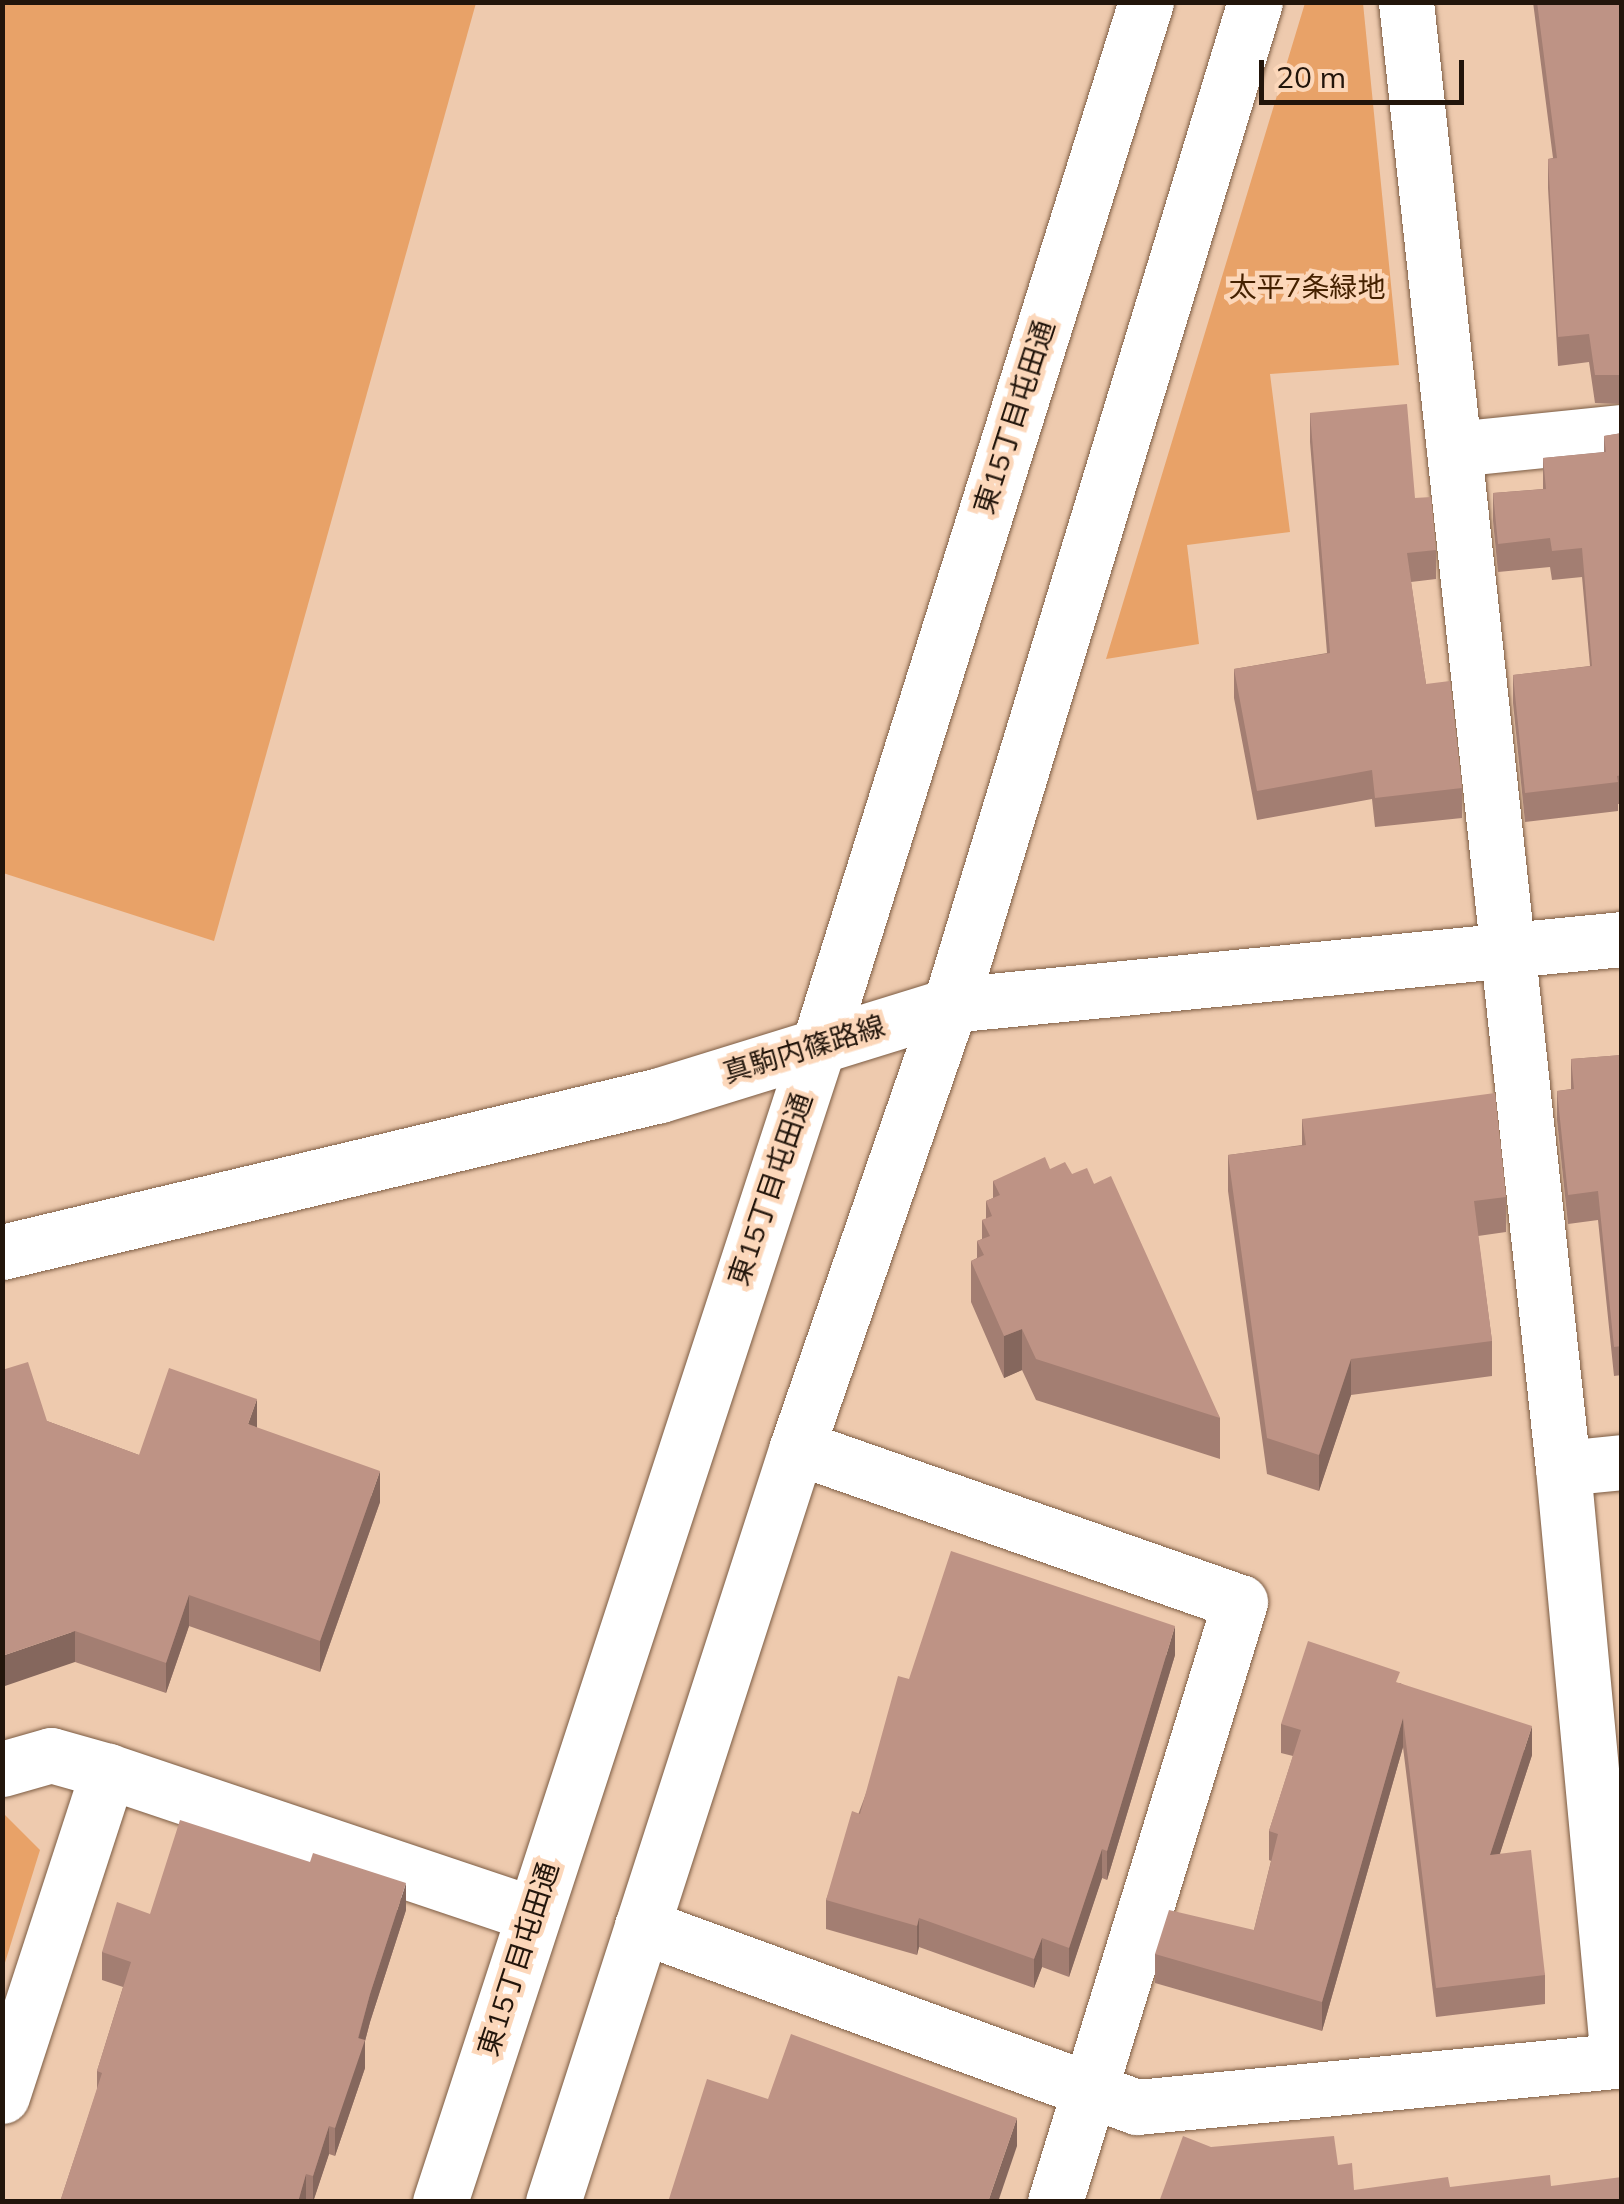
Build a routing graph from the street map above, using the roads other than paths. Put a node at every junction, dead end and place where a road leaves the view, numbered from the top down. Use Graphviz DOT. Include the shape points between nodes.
graph roads {
  1 [pos="1146,2"];
  2 [pos="1255,2"];
  3 [pos="1406,2"];
  4 [pos="1622,432"];
  5 [pos="1454,449"];
  6 [pos="1622,940"];
  7 [pos="1507,951"];
  8 [pos="950,1006"];
  9 [pos="820,1041"];
  10 [pos="2,1252"];
  11 [pos="797,1447"];
  12 [pos="1622,1462"];
  13 [pos="1563,1468"];
  14 [pos="2,1769"];
  15 [pos="108,1771"];
  16 [pos="532,1914"];
  17 [pos="642,1926"];
  18 [pos="1620,2060"];
  19 [pos="1089,2094"];
  20 [pos="2,2096"];
  21 [pos="440,2202"];
  22 [pos="553,2202"];
  23 [pos="1054,2202"];
  1 -- 9 [label="street, 東15丁目屯田通"];
  2 -- 8 [label="street"];
  3 -- 5 [label="street"];
  4 -- 5 [label="street"];
  5 -- 7 [label="street"];
  6 -- 7 [label="street, 真駒内篠路線"];
  7 -- 8 [label="street, 真駒内篠路線"];
  7 -- 13 [label="street"];
  8 -- 9 [label="street, 真駒内篠路線"];
  8 -- 11 [label="street"];
  9 -- 10 [label="street, 真駒内篠路線" via="660,1095"];
  9 -- 16 [label="street, 東15丁目屯田通"];
  11 -- 17 [label="street"];
  11 -- 19 [label="street" via="1240,1602"];
  12 -- 13 [label="street"];
  13 -- 18 [label="street"];
  14 -- 15 [label="street" via="51,1755"];
  15 -- 16 [label="street"];
  15 -- 20 [label="street"];
  16 -- 21 [label="street, 東15丁目屯田通"];
  17 -- 19 [label="street"];
  17 -- 22 [label="street"];
  18 -- 19 [label="street" via="1136,2106"];
  19 -- 23 [label="street"];
}
